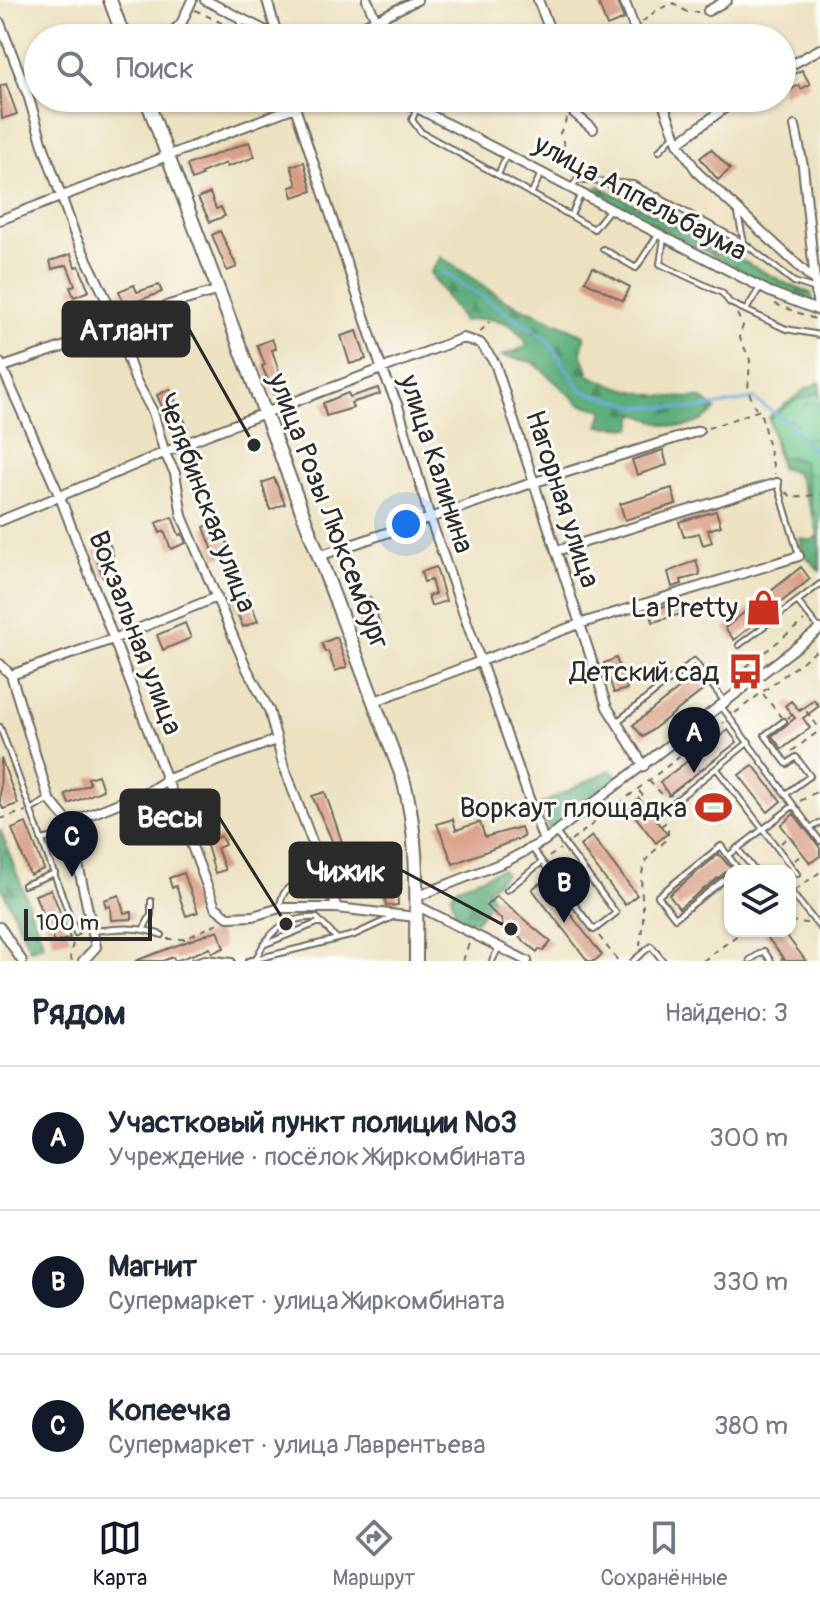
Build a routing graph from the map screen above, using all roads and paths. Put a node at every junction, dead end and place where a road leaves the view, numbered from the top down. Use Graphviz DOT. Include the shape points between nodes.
graph roads {
  1 [pos="110,0"];
  2 [pos="205,0"];
  3 [pos="267,0"];
  4 [pos="367,0"];
  5 [pos="417,0"];
  6 [pos="538,0"];
  7 [pos="624,0"];
  8 [pos="727,0"];
  9 [pos="190,3"];
  10 [pos="708,11"];
  11 [pos="235,15"];
  12 [pos="376,20"];
  13 [pos="0,23"];
  14 [pos="119,24"];
  15 [pos="181,24"];
  16 [pos="227,24"];
  17 [pos="241,24"];
  18 [pos="253,24"];
  19 [pos="274,24"];
  20 [pos="368,24"];
  21 [pos="547,24"];
  22 [pos="633,24"];
  23 [pos="639,24"];
  24 [pos="820,49"];
  25 [pos="796,62"];
  26 [pos="24,85"];
  27 [pos="34,112"];
  28 [pos="151,112"];
  29 [pos="274,112"];
  30 [pos="298,112"];
  31 [pos="415,112"];
  32 [pos="425,112"];
  33 [pos="666,112"];
  34 [pos="717,112"];
  35 [pos="574,113"];
  36 [pos="795,126"];
  37 [pos="593,129"];
  38 [pos="677,139"];
  39 [pos="659,151"];
  40 [pos="507,154"];
  41 [pos="168,157"];
  42 [pos="542,172"];
  43 [pos="498,175"];
  44 [pos="604,182"];
  45 [pos="574,184"];
  46 [pos="582,192"];
  47 [pos="531,194"];
  48 [pos="659,196"];
  49 [pos="62,198"];
  50 [pos="611,207"];
  51 [pos="738,211"];
  52 [pos="570,216"];
  53 [pos="0,220"];
  54 [pos="662,234"];
  55 [pos="820,241"];
  56 [pos="744,243"];
  57 [pos="603,249"];
  58 [pos="812,249"];
  59 [pos="816,286"];
  60 [pos="761,287"];
  61 [pos="219,290"];
  62 [pos="730,303"];
  63 [pos="746,310"];
  64 [pos="819,311"];
  65 [pos="489,322"];
  66 [pos="117,328"];
  67 [pos="820,335"];
  68 [pos="474,339"];
  69 [pos="1,366"];
  70 [pos="381,367"];
  71 [pos="757,411"];
  72 [pos="265,413"];
  73 [pos="699,431"];
  74 [pos="165,454"];
  75 [pos="532,483"];
  76 [pos="777,483"];
  77 [pos="820,494"];
  78 [pos="60,497"];
  79 [pos="430,518"];
  80 [pos="0,521"];
  81 [pos="556,551"];
  82 [pos="319,556"];
  83 [pos="799,556"];
  84 [pos="820,584"];
  85 [pos="217,597"];
  86 [pos="797,601"];
  87 [pos="810,617"];
  88 [pos="579,624"];
  89 [pos="820,629"];
  90 [pos="113,639"];
  91 [pos="739,645"];
  92 [pos="820,648"];
  93 [pos="479,661"];
  94 [pos="0,664"];
  95 [pos="11,675"];
  96 [pos="762,693"];
  97 [pos="375,701"];
  98 [pos="726,702"];
  99 [pos="730,717"];
  100 [pos="784,721"];
  101 [pos="616,723"];
  102 [pos="0,727"];
  103 [pos="820,730"];
  104 [pos="276,740"];
  105 [pos="749,742"];
  106 [pos="783,758"];
  107 [pos="644,766"];
  108 [pos="717,769"];
  109 [pos="168,779"];
  110 [pos="649,781"];
  111 [pos="638,789"];
  112 [pos="820,790"];
  113 [pos="685,793"];
  114 [pos="787,793"];
  115 [pos="49,799"];
  116 [pos="650,803"];
  117 [pos="793,806"];
  118 [pos="646,807"];
  119 [pos="32,809"];
  120 [pos="659,814"];
  121 [pos="0,819"];
  122 [pos="665,823"];
  123 [pos="820,823"];
  124 [pos="661,826"];
  125 [pos="70,828"];
  126 [pos="810,828"];
  127 [pos="763,829"];
  128 [pos="555,832"];
  129 [pos="789,836"];
  130 [pos="42,840"];
  131 [pos="544,841"];
  132 [pos="820,841"];
  133 [pos="565,846"];
  134 [pos="776,846"];
  135 [pos="737,848"];
  136 [pos="532,849"];
  137 [pos="803,854"];
  138 [pos="728,856"];
  139 [pos="542,862"];
  140 [pos="790,864"];
  141 [pos="735,865"];
  142 [pos="750,865"];
  143 [pos="324,871"];
  144 [pos="820,872"];
  145 [pos="55,873"];
  146 [pos="797,874"];
  147 [pos="724,880"];
  148 [pos="24,885"];
  149 [pos="507,890"];
  150 [pos="796,890"];
  151 [pos="796,900"];
  152 [pos="151,901"];
  153 [pos="416,906"];
  154 [pos="280,908"];
  155 [pos="337,908"];
  156 [pos="396,916"];
  157 [pos="228,917"];
  158 [pos="320,922"];
  159 [pos="796,922"];
  160 [pos="818,926"];
  161 [pos="0,927"];
  162 [pos="144,928"];
  163 [pos="93,931"];
  164 [pos="76,933"];
  165 [pos="162,935"];
  166 [pos="472,935"];
  167 [pos="599,936"];
  168 [pos="735,937"];
  169 [pos="337,939"];
  170 [pos="262,945"];
  171 [pos="498,947"];
  172 [pos="416,956"];
  173 [pos="256,959"];
  174 [pos="638,959"];
  175 [pos="750,960"];
  176 [pos="22,961"];
  177 [pos="72,961"];
  178 [pos="83,961"];
  179 [pos="194,961"];
  180 [pos="232,961"];
  181 [pos="248,961"];
  182 [pos="463,961"];
  183 [pos="492,961"];
  184 [pos="527,961"];
  185 [pos="618,961"];
  186 [pos="663,961"];
  187 [pos="703,961"];
  188 [pos="771,961"];
  1 -- 14 [label="street"];
  2 -- 11 [label="street"];
  3 -- 19 [label="street"];
  4 -- 12 [label="street"];
  5 -- 12 [label="street"];
  6 -- 21 [label="street"];
  7 -- 22 [label="street"];
  8 -- 10 [label="street"];
  9 -- 15 [label="street"];
  9 -- 16 [label="path"];
  10 -- 23 [label="path" via="687,12 673,3"];
  11 -- 17 [label="lane"];
  11 -- 18 [label="street"];
  12 -- 20 [label="street"];
  13 -- 26 [label="street, Челябинская улица"];
  24 -- 25 [label="street"];
  27 -- 49 [label="street, Челябинская улица"];
  28 -- 41 [label="street, улица Розы Люксембург"];
  29 -- 41 [label="street"];
  30 -- 70 [label="street, улица Калинина"];
  31 -- 43 [label="lane" via="412,120 421,132"];
  32 -- 40 [label="street, улица Аппельбаума"];
  33 -- 38 [label="street"];
  34 -- 38 [label="street"];
  35 -- 37 [label="street"];
  35 -- 45 [label="path" via="560,133"];
  36 -- 58 [label="street"];
  38 -- 39 [label="lane"];
  38 -- 51 [label="street" via="698,173"];
  40 -- 42 [label="street, улица Аппельбаума"];
  40 -- 43 [label="lane"];
  41 -- 49 [label="street"];
  41 -- 61 [label="street, улица Розы Люксембург"];
  42 -- 45 [label="street, улица Аппельбаума"];
  42 -- 47 [label="lane"];
  43 -- 47 [label="lane"];
  44 -- 45 [label="lane"];
  44 -- 48 [label="lane" via="633,184"];
  44 -- 48 [label="lane" via="628,195"];
  45 -- 46 [label="street, улица Аппельбаума"];
  46 -- 50 [label="street, улица Аппельбаума"];
  46 -- 52 [label="lane"];
  47 -- 52 [label="lane"];
  48 -- 56 [label="lane"];
  49 -- 53 [label="street"];
  49 -- 66 [label="street, Челябинская улица"];
  50 -- 52 [label="lane" via="594,229"];
  50 -- 54 [label="street, улица Аппельбаума"];
  51 -- 56 [label="lane"];
  51 -- 59 [label="street"];
  54 -- 57 [label="lane" via="636,268"];
  54 -- 60 [label="street, улица Аппельбаума"];
  54 -- 62 [label="lane" via="660,264 722,293"];
  55 -- 58 [label="lane"];
  56 -- 59 [label="lane" via="794,282"];
  58 -- 59 [label="street"];
  59 -- 64 [label="street"];
  60 -- 63 [label="lane"];
  60 -- 64 [label="street, улица Аппельбаума"];
  61 -- 66 [label="street"];
  61 -- 72 [label="street, улица Розы Люксембург"];
  62 -- 63 [label="lane"];
  62 -- 71 [label="path" via="743,326 739,336 750,360 748,390"];
  63 -- 67 [label="lane" via="786,329"];
  65 -- 68 [label="path"];
  66 -- 69 [label="street"];
  66 -- 74 [label="street, Челябинская улица"];
  68 -- 70 [label="street" via="463,338"];
  68 -- 75 [label="street, Нагорная улица" via="488,351 501,376"];
  69 -- 78 [label="street, Вокзальная улица"];
  70 -- 72 [label="street"];
  70 -- 79 [label="street, улица Калинина" via="398,406"];
  71 -- 73 [label="path"];
  71 -- 76 [label="path"];
  72 -- 74 [label="street"];
  72 -- 82 [label="street, улица Розы Люксембург"];
  73 -- 75 [label="street"];
  74 -- 78 [label="street"];
  74 -- 85 [label="street, Челябинская улица" via="175,473 182,516"];
  75 -- 79 [label="street"];
  75 -- 81 [label="street, Нагорная улица"];
  76 -- 77 [label="path" via="793,498"];
  76 -- 81 [label="street"];
  76 -- 83 [label="lane"];
  78 -- 80 [label="street"];
  78 -- 90 [label="street, Вокзальная улица"];
  79 -- 82 [label="street"];
  79 -- 93 [label="street, улица Калинина"];
  81 -- 88 [label="street, Нагорная улица"];
  82 -- 97 [label="street, улица Розы Люксембург"];
  83 -- 88 [label="street"];
  84 -- 86 [label="lane"];
  85 -- 90 [label="street"];
  85 -- 104 [label="street, Челябинская улица" via="269,710"];
  86 -- 87 [label="lane"];
  86 -- 91 [label="lane"];
  87 -- 89 [label="lane"];
  87 -- 98 [label="path" via="732,678"];
  88 -- 93 [label="street"];
  88 -- 101 [label="street, Нагорная улица"];
  89 -- 98 [label="street"];
  90 -- 95 [label="street"];
  90 -- 109 [label="street, Вокзальная улица"];
  92 -- 96 [label="path"];
  93 -- 97 [label="street"];
  93 -- 131 [label="street, улица Калинина"];
  94 -- 95 [label="street"];
  95 -- 115 [label="street"];
  96 -- 99 [label="path"];
  96 -- 100 [label="path"];
  97 -- 153 [label="street, улица Розы Люксембург" via="409,801"];
  98 -- 99 [label="lane"];
  98 -- 101 [label="lane" via="694,661"];
  98 -- 107 [label="street"];
  99 -- 105 [label="lane"];
  99 -- 110 [label="path"];
  100 -- 103 [label="path" via="803,707"];
  100 -- 106 [label="lane" via="765,735"];
  101 -- 107 [label="street, Нагорная улица"];
  102 -- 119 [label="lane"];
  103 -- 106 [label="path"];
  104 -- 109 [label="street"];
  104 -- 143 [label="street, Челябинская улица"];
  105 -- 108 [label="lane"];
  105 -- 114 [label="lane"];
  106 -- 114 [label="lane" via="787,764 796,757 810,776"];
  107 -- 128 [label="street"];
  108 -- 113 [label="lane"];
  108 -- 127 [label="lane"];
  109 -- 125 [label="street"];
  109 -- 157 [label="street, Вокзальная улица" via="215,907"];
  110 -- 111 [label="path"];
  110 -- 113 [label="path" via="664,796"];
  111 -- 116 [label="path"];
  111 -- 133 [label="path"];
  112 -- 117 [label="path"];
  113 -- 120 [label="lane"];
  114 -- 117 [label="lane"];
  115 -- 119 [label="lane"];
  115 -- 125 [label="street"];
  116 -- 118 [label="path"];
  116 -- 120 [label="path"];
  117 -- 126 [label="lane"];
  117 -- 127 [label="lane"];
  119 -- 121 [label="path"];
  119 -- 130 [label="lane"];
  120 -- 122 [label="path"];
  122 -- 124 [label="path"];
  122 -- 174 [label="path" via="669,837 645,861"];
  123 -- 126 [label="lane"];
  125 -- 130 [label="lane"];
  125 -- 163 [label="street"];
  126 -- 132 [label="lane"];
  127 -- 134 [label="lane"];
  127 -- 135 [label="lane"];
  128 -- 131 [label="street"];
  128 -- 133 [label="lane"];
  129 -- 134 [label="path"];
  130 -- 145 [label="lane"];
  131 -- 136 [label="street"];
  133 -- 139 [label="path"];
  133 -- 139 [label="lane" via="616,913 594,930"];
  134 -- 140 [label="lane"];
  135 -- 138 [label="lane"];
  135 -- 142 [label="lane"];
  136 -- 139 [label="lane"];
  136 -- 153 [label="street"];
  137 -- 140 [label="path"];
  138 -- 141 [label="lane"];
  138 -- 147 [label="lane" via="721,846 658,896 675,918"];
  139 -- 149 [label="lane"];
  140 -- 146 [label="lane"];
  143 -- 154 [label="lane" via="285,889"];
  143 -- 155 [label="street, Челябинская улица"];
  144 -- 150 [label="path"];
  145 -- 148 [label="lane"];
  145 -- 164 [label="lane"];
  151 -- 160 [label="lane"];
  152 -- 162 [label="lane"];
  153 -- 156 [label="street"];
  153 -- 166 [label="street"];
  153 -- 172 [label="street, улица Розы Люксембург"];
  154 -- 155 [label="street"];
  154 -- 157 [label="street"];
  155 -- 156 [label="street"];
  156 -- 169 [label="lane"];
  157 -- 165 [label="path" via="179,941"];
  158 -- 169 [label="lane"];
  158 -- 170 [label="lane"];
  158 -- 170 [label="lane" via="297,919 275,928"];
  159 -- 160 [label="path"];
  161 -- 176 [label="street"];
  162 -- 163 [label="lane"];
  162 -- 165 [label="lane"];
  163 -- 178 [label="street" via="96,947"];
  164 -- 177 [label="path"];
  166 -- 171 [label="street"];
  166 -- 182 [label="path"];
  167 -- 185 [label="path"];
  168 -- 187 [label="path"];
  169 -- 173 [label="lane"];
  170 -- 173 [label="lane"];
  171 -- 183 [label="lane"];
  171 -- 184 [label="street"];
  173 -- 181 [label="lane"];
  174 -- 186 [label="lane" via="651,946"];
  175 -- 188 [label="lane" via="764,951"];
  179 -- 180 [label="lane"];
}
